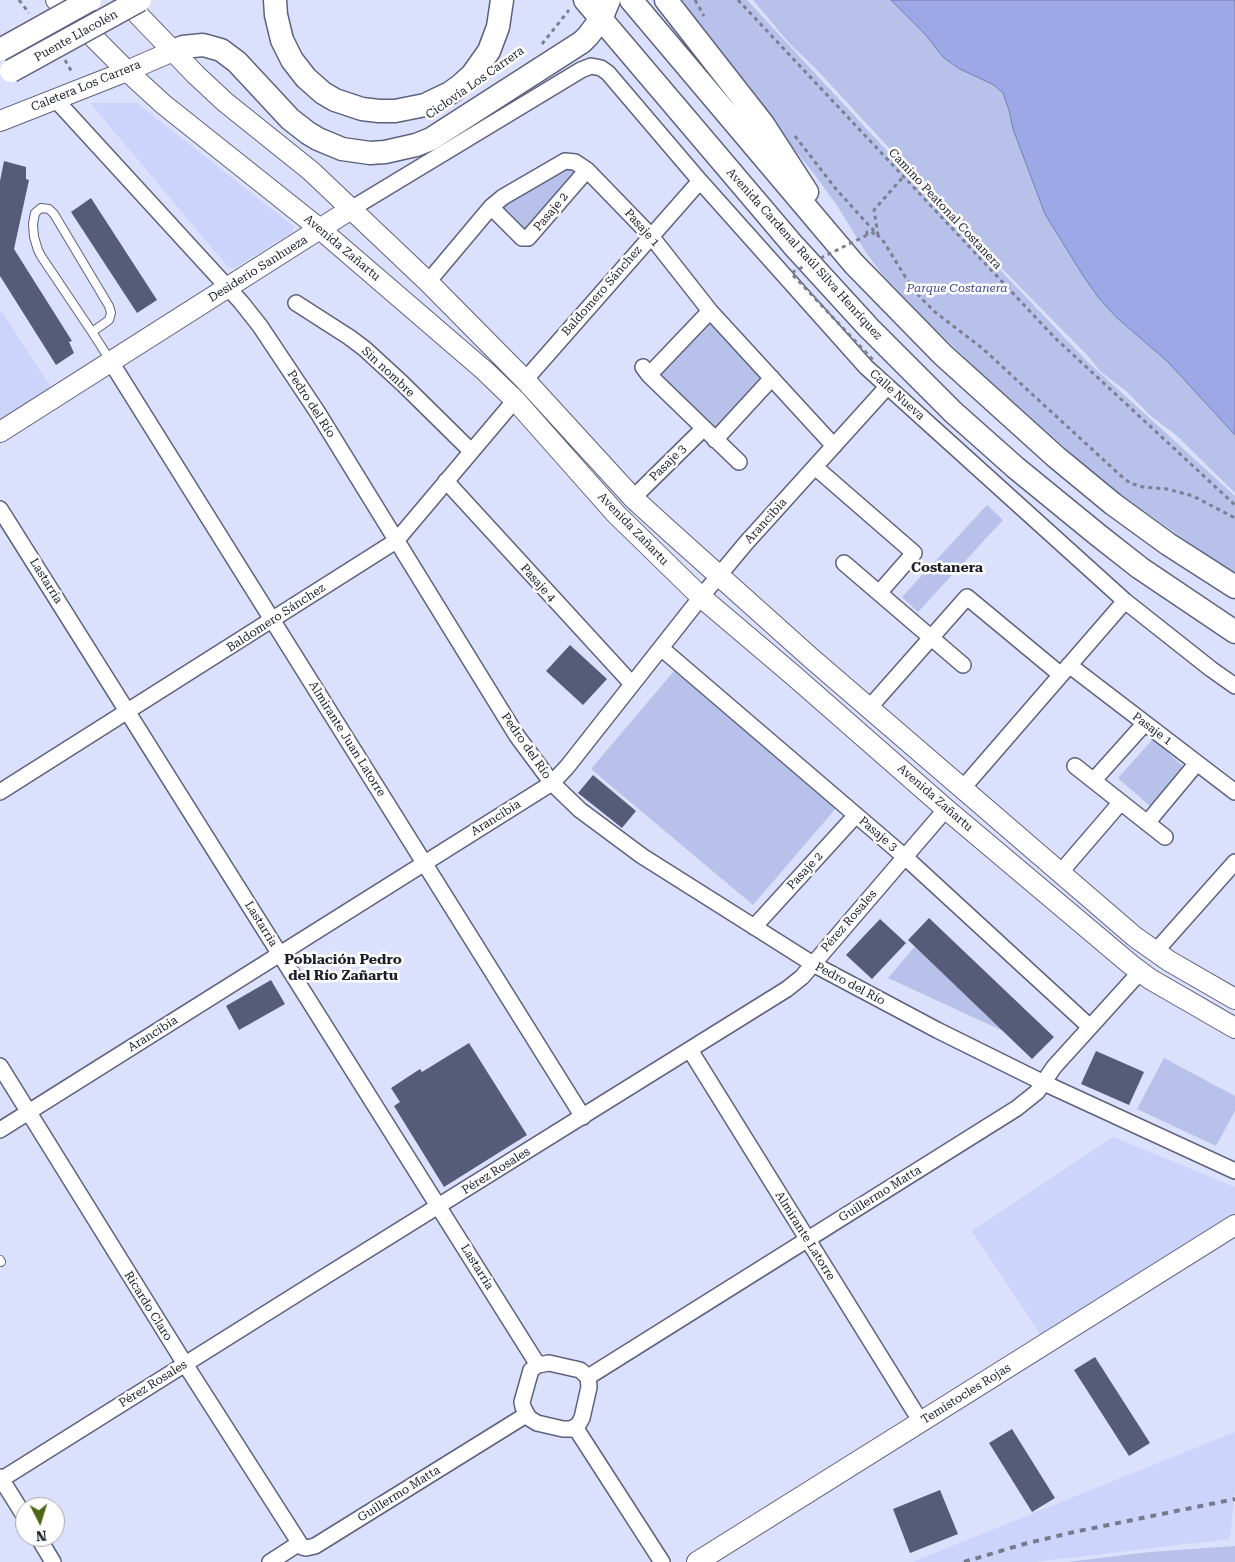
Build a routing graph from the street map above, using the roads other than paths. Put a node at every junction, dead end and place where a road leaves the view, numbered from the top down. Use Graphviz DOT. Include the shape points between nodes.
graph roads {
  1 [pos="56,0"];
  2 [pos="90,0"];
  3 [pos="124,0"];
  4 [pos="140,0"];
  5 [pos="275,0"];
  6 [pos="502,0"];
  7 [pos="631,0"];
  8 [pos="578,4"];
  9 [pos="670,5"];
  10 [pos="605,10"];
  11 [pos="0,50"];
  12 [pos="173,51"];
  13 [pos="596,67"];
  14 [pos="127,71"];
  15 [pos="5,74"];
  16 [pos="55,99"];
  17 [pos="0,121"];
  18 [pos="586,170"];
  19 [pos="700,181"];
  20 [pos="491,207"];
  21 [pos="351,209"];
  22 [pos="320,229"];
  23 [pos="651,236"];
  24 [pos="839,247"];
  25 [pos="428,282"];
  26 [pos="228,287"];
  27 [pos="296,303"];
  28 [pos="710,311"];
  29 [pos="92,332"];
  30 [pos="111,362"];
  31 [pos="772,378"];
  32 [pos="524,380"];
  33 [pos="887,386"];
  34 [pos="515,400"];
  35 [pos="704,428"];
  36 [pos="0,432"];
  37 [pos="715,440"];
  38 [pos="834,446"];
  39 [pos="471,451"];
  40 [pos="739,462"];
  41 [pos="814,467"];
  42 [pos="446,482"];
  43 [pos="633,498"];
  44 [pos="0,509"];
  45 [pos="396,541"];
  46 [pos="844,563"];
  47 [pos="718,576"];
  48 [pos="1235,587"];
  49 [pos="879,594"];
  50 [pos="701,597"];
  51 [pos="1126,601"];
  52 [pos="273,620"];
  53 [pos="1235,632"];
  54 [pos="930,638"];
  55 [pos="660,648"];
  56 [pos="963,665"];
  57 [pos="1065,670"];
  58 [pos="632,684"];
  59 [pos="1235,686"];
  60 [pos="869,708"];
  61 [pos="128,712"];
  62 [pos="1145,723"];
  63 [pos="1197,763"];
  64 [pos="1075,766"];
  65 [pos="1094,780"];
  66 [pos="552,783"];
  67 [pos="962,789"];
  68 [pos="0,792"];
  69 [pos="1235,792"];
  70 [pos="1121,802"];
  71 [pos="946,809"];
  72 [pos="856,815"];
  73 [pos="1147,823"];
  74 [pos="1165,837"];
  75 [pos="905,857"];
  76 [pos="1235,862"];
  77 [pos="425,863"];
  78 [pos="1060,873"];
  79 [pos="754,927"];
  80 [pos="1155,952"];
  81 [pos="280,954"];
  82 [pos="813,964"];
  83 [pos="1140,972"];
  84 [pos="1235,999"];
  85 [pos="1090,1027"];
  86 [pos="1235,1028"];
  87 [pos="690,1050"];
  88 [pos="0,1066"];
  89 [pos="1044,1083"];
  90 [pos="29,1112"];
  91 [pos="583,1117"];
  92 [pos="0,1130"];
  93 [pos="1235,1171"];
  94 [pos="439,1206"];
  95 [pos="1235,1224"];
  96 [pos="807,1240"];
  97 [pos="184,1364"];
  98 [pos="538,1365"];
  99 [pos="588,1378"];
  100 [pos="526,1415"];
  101 [pos="921,1422"];
  102 [pos="575,1427"];
  103 [pos="1,1478"];
  104 [pos="15,1501"];
  105 [pos="298,1544"];
  106 [pos="44,1547"];
  107 [pos="53,1562"];
  108 [pos="270,1562"];
  109 [pos="662,1562"];
  110 [pos="697,1562"];
  1 -- 14 [label="street, Avenida Zañartu"];
  2 -- 11 [label="main road, Puente Llacolén, bridge"];
  3 -- 12 [label="street, Avenida Zañartu"];
  4 -- 15 [label="main road, Puente Llacolén, bridge"];
  5 -- 6 [label="main road" via="282,40 298,70 323,93 348,105 387,111 425,105 461,85 482,64 489,51 498,27"];
  7 -- 24 [label="main road"];
  8 -- 10 [label="main road, Avenida Cardenal Raúl Silva Henríquez"];
  9 -- 24 [label="main road" via="763,124"];
  10 -- 12 [label="main road" via="582,42 447,130 416,145 385,152 342,149 308,133 221,50 203,45"];
  10 -- 53 [label="main road, Avenida Cardenal Raúl Silva Henríquez" via="793,245 869,328 953,412 1098,536"];
  12 -- 14 [label="street, Caletera Los Carrera"];
  12 -- 21 [label="street, Avenida Zañartu" via="225,102 311,171"];
  13 -- 19 [label="street, Calle Nueva" via="605,70"];
  13 -- 21 [label="street, Desiderio Sanhueza" via="581,70"];
  14 -- 16 [label="street, Caletera Los Carrera"];
  14 -- 22 [label="street, Avenida Zañartu" via="163,104"];
  16 -- 17 [label="street, Caletera Los Carrera"];
  16 -- 26 [label="street, Pedro del Río"];
  18 -- 20 [label="street, Pasaje 1" via="576,162 565,161"];
  18 -- 20 [label="street, Pasaje 2" via="528,238 522,238"];
  18 -- 23 [label="street, Pasaje 1"];
  19 -- 23 [label="street, Baldomero Sánchez"];
  19 -- 33 [label="street, Calle Nueva" via="841,340"];
  20 -- 25 [label="street, Pasaje 1"];
  21 -- 22 [label="street, Desiderio Sanhueza"];
  21 -- 25 [label="street, Avenida Zañartu"];
  22 -- 26 [label="street, Desiderio Sanhueza"];
  22 -- 34 [label="street, Avenida Zañartu" via="455,344"];
  23 -- 28 [label="street, Pasaje 1"];
  23 -- 32 [label="street, Baldomero Sánchez"];
  24 -- 48 [label="main road" via="944,355 1056,457 1136,521"];
  25 -- 32 [label="street, Avenida Zañartu"];
  26 -- 30 [label="street, Desiderio Sanhueza"];
  26 -- 45 [label="street, Pedro del Río" via="260,326"];
  27 -- 39 [label="street, Sin nombre" via="365,349"];
  28 -- 31 [label="street, Pasaje 1"];
  28 -- 35 [label="street" via="646,371"];
  29 -- 29 [label="lane" via="38,250 33,224 35,213 41,208 54,214 111,309 109,320"];
  29 -- 30 [label="lane"];
  30 -- 36 [label="street, Desiderio Sanhueza"];
  30 -- 52 [label="street, Almirante Juan Latorre"];
  31 -- 37 [label="street"];
  31 -- 38 [label="street, Pasaje 1"];
  32 -- 43 [label="street, Avenida Zañartu"];
  33 -- 38 [label="street, Arancibia"];
  33 -- 51 [label="street, Calle Nueva"];
  34 -- 39 [label="street, Baldomero Sánchez"];
  34 -- 50 [label="street, Avenida Zañartu" via="616,514"];
  35 -- 37 [label="street"];
  35 -- 43 [label="street, Pasaje 3"];
  37 -- 40 [label="street"];
  38 -- 41 [label="street, Arancibia"];
  39 -- 42 [label="street, Baldomero Sánchez"];
  41 -- 47 [label="street, Arancibia"];
  41 -- 49 [label="street" via="914,553"];
  42 -- 45 [label="street, Baldomero Sánchez"];
  42 -- 58 [label="street, Pasaje 4"];
  43 -- 47 [label="street, Avenida Zañartu"];
  44 -- 61 [label="street, Lastarria"];
  45 -- 52 [label="street, Baldomero Sánchez"];
  45 -- 66 [label="street, Pedro del Río" via="516,736"];
  46 -- 49 [label="street"];
  47 -- 50 [label="street, Arancibia"];
  47 -- 60 [label="street, Avenida Zañartu"];
  49 -- 54 [label="street"];
  50 -- 55 [label="street, Arancibia"];
  50 -- 71 [label="street, Avenida Zañartu"];
  51 -- 57 [label="street"];
  51 -- 59 [label="street, Calle Nueva"];
  52 -- 61 [label="street, Baldomero Sánchez"];
  52 -- 77 [label="street, Almirante Juan Latorre"];
  54 -- 56 [label="street"];
  54 -- 57 [label="street, Pasaje 1" via="967,597"];
  54 -- 60 [label="street"];
  55 -- 58 [label="street, Arancibia"];
  55 -- 72 [label="street, Pasaje 3"];
  57 -- 62 [label="street, Pasaje 1"];
  57 -- 67 [label="street"];
  58 -- 66 [label="street, Arancibia"];
  60 -- 67 [label="street, Avenida Zañartu"];
  61 -- 68 [label="street, Baldomero Sánchez"];
  61 -- 81 [label="street, Lastarria"];
  62 -- 63 [label="street, Pasaje 1"];
  62 -- 65 [label="street"];
  63 -- 69 [label="street, Pasaje 1"];
  63 -- 73 [label="street"];
  64 -- 65 [label="street"];
  65 -- 70 [label="street"];
  66 -- 77 [label="street, Arancibia"];
  66 -- 79 [label="street, Pedro del Río" via="620,841"];
  67 -- 78 [label="street, Avenida Zañartu"];
  70 -- 73 [label="street"];
  70 -- 78 [label="street"];
  71 -- 75 [label="street, Pérez Rosales"];
  71 -- 83 [label="street, Avenida Zañartu"];
  72 -- 75 [label="street, Pasaje 3"];
  72 -- 79 [label="street, Pasaje 2"];
  73 -- 74 [label="street"];
  75 -- 82 [label="street, Pérez Rosales"];
  75 -- 85 [label="street, Pasaje 3"];
  76 -- 80 [label="street"];
  77 -- 81 [label="street, Arancibia"];
  77 -- 91 [label="street, Almirante Juan Latorre"];
  78 -- 80 [label="street, Avenida Zañartu"];
  79 -- 82 [label="street, Pedro del Río"];
  80 -- 84 [label="street, Avenida Zañartu"];
  81 -- 90 [label="street, Arancibia"];
  81 -- 94 [label="street, Lastarria"];
  82 -- 87 [label="street, Pérez Rosales" via="788,989"];
  82 -- 89 [label="street, Pedro del Río"];
  83 -- 85 [label="street, Guillermo Matta"];
  83 -- 86 [label="street, Avenida Zañartu"];
  85 -- 89 [label="street, Guillermo Matta"];
  87 -- 91 [label="street, Pérez Rosales"];
  87 -- 96 [label="street, Almirante Latorre"];
  88 -- 90 [label="street, Ricardo Claro"];
  89 -- 93 [label="street, Pedro del Río"];
  89 -- 96 [label="street, Guillermo Matta" via="1016,1108"];
  90 -- 92 [label="street, Arancibia"];
  90 -- 97 [label="street, Ricardo Claro"];
  91 -- 94 [label="street, Pérez Rosales"];
  94 -- 97 [label="street, Pérez Rosales"];
  94 -- 98 [label="street, Lastarria"];
  95 -- 101 [label="street, Temístocles Rojas"];
  96 -- 99 [label="street, Guillermo Matta"];
  96 -- 101 [label="street, Almirante Latorre"];
  97 -- 103 [label="street, Pérez Rosales"];
  97 -- 105 [label="street, Ricardo Claro"];
  98 -- 99 [label="street" via="549,1363 580,1370"];
  98 -- 100 [label="street" via="529,1374 522,1402"];
  99 -- 102 [label="street" via="582,1418"];
  100 -- 102 [label="street" via="537,1423 567,1430"];
  100 -- 105 [label="street, Guillermo Matta" via="315,1546 306,1548"];
  101 -- 110 [label="street, Temístocles Rojas"];
  102 -- 109 [label="street"];
  103 -- 104 [label="street"];
  105 -- 108 [label="street, Guillermo Matta"];
  106 -- 107 [label="street"];
}
